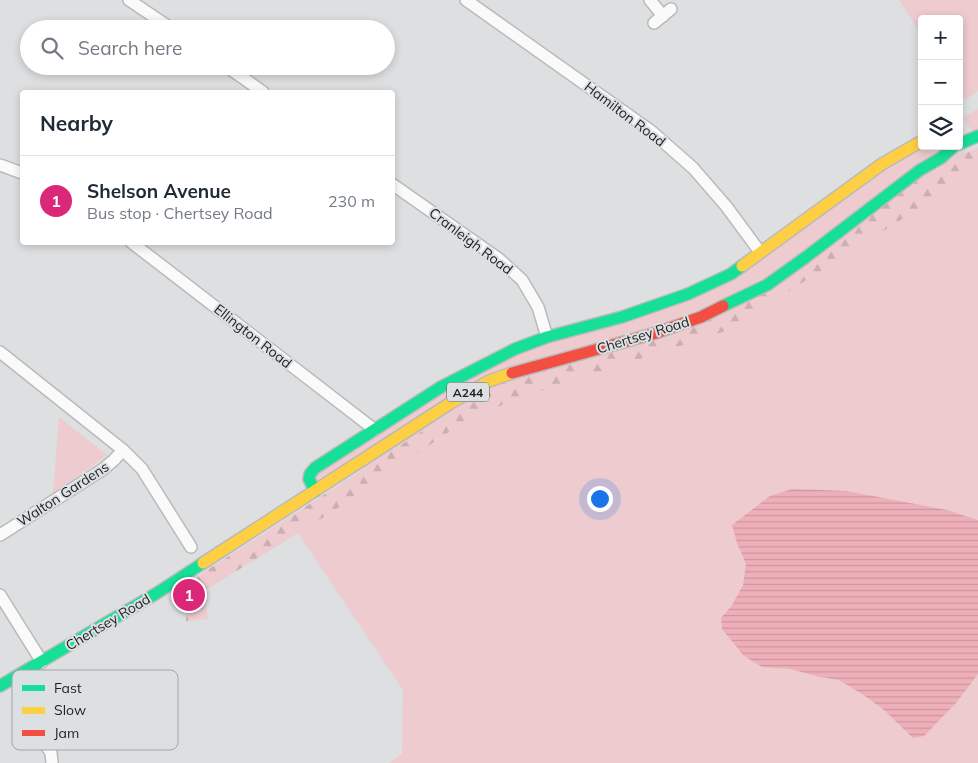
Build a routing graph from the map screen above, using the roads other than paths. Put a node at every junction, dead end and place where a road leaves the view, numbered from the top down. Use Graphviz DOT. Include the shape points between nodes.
graph roads {
  1 [pos="129,0"];
  2 [pos="466,0"];
  3 [pos="650,0"];
  4 [pos="159,20"];
  5 [pos="654,23"];
  6 [pos="239,75"];
  7 [pos="260,90"];
  8 [pos="978,136"];
  9 [pos="963,142"];
  10 [pos="918,143"];
  11 [pos="950,150"];
  12 [pos="0,165"];
  13 [pos="20,172"];
  14 [pos="395,186"];
  15 [pos="135,245"];
  16 [pos="760,252"];
  17 [pos="547,337"];
  18 [pos="0,352"];
  19 [pos="375,430"];
  20 [pos="124,450"];
  21 [pos="315,491"];
  22 [pos="0,535"];
  23 [pos="191,547"];
  24 [pos="0,595"];
  25 [pos="42,662"];
  26 [pos="28,670"];
  27 [pos="12,679"];
  28 [pos="0,686"];
  29 [pos="49,750"];
  30 [pos="52,763"];
  1 -- 4 [label="street"];
  2 -- 16 [label="street, Hamilton Road" via="652,131 693,168"];
  3 -- 5 [label="street" via="667,12"];
  6 -- 7 [label="street"];
  8 -- 9 [label="main road"];
  10 -- 16 [label="main road, Chertsey Road" via="882,164"];
  11 -- 21 [label="main road, Chertsey Road / A244" via="767,285 656,334 489,381 425,418"];
  12 -- 13 [label="street"];
  14 -- 17 [label="street, Cranleigh Road" via="499,259 522,280 538,307"];
  15 -- 19 [label="street, Ellington Road"];
  16 -- 17 [label="main road, Chertsey Road" via="731,274 688,294 622,317"];
  17 -- 19 [label="main road, Chertsey Road" via="515,349 441,387"];
  18 -- 20 [label="street"];
  19 -- 21 [label="main road, Chertsey Road" via="309,474 308,480"];
  20 -- 22 [label="street, Walton Gardens" via="102,470"];
  20 -- 23 [label="street" via="142,469"];
  21 -- 25 [label="main road, Chertsey Road / A244" via="157,593"];
  24 -- 25 [label="street"];
  25 -- 26 [label="main road, Chertsey Road / A244"];
  27 -- 28 [label="main road, Chertsey Road / A244"];
  29 -- 30 [label="street"];
}
